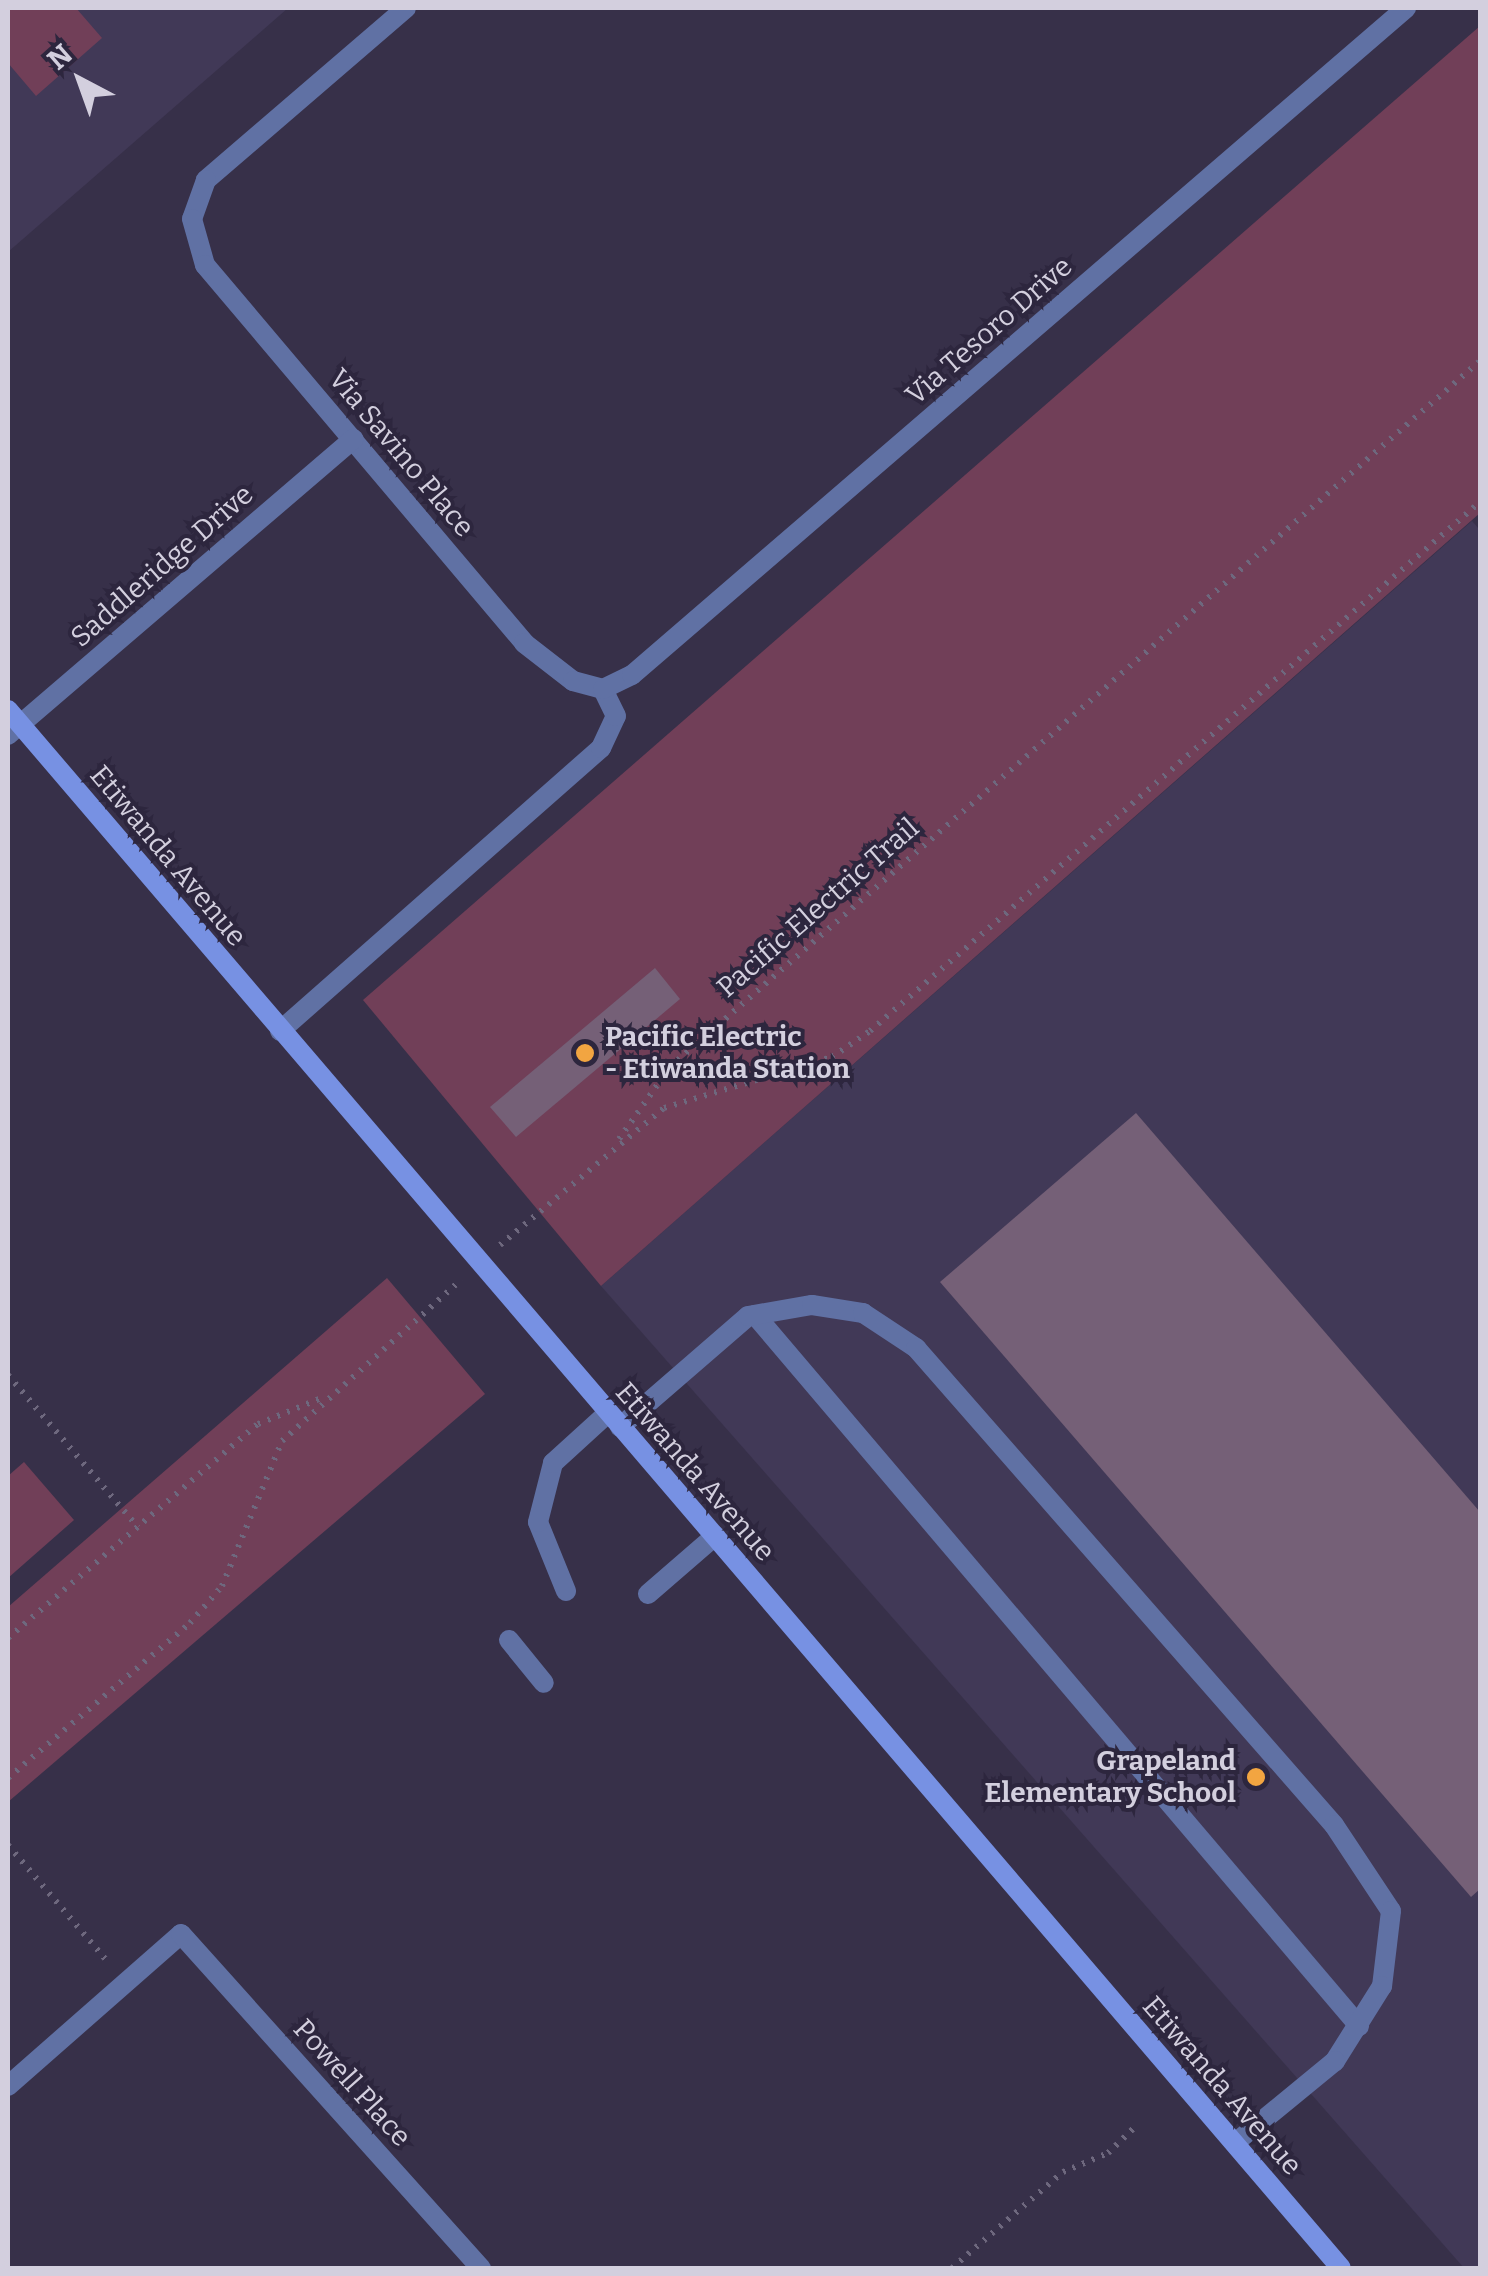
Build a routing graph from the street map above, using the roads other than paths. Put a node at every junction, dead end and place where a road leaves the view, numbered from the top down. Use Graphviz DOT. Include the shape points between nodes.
graph roads {
  1 [pos="406,8"];
  2 [pos="1406,8"];
  3 [pos="353,439"];
  4 [pos="603,689"];
  5 [pos="12,723"];
  6 [pos="280,1031"];
  7 [pos="755,1315"];
  8 [pos="614,1420"];
  9 [pos="714,1536"];
  10 [pos="566,1591"];
  11 [pos="648,1594"];
  12 [pos="509,1640"];
  13 [pos="544,1682"];
  14 [pos="1359,2026"];
  15 [pos="8,2086"];
  16 [pos="1235,2143"];
  17 [pos="481,2268"];
  18 [pos="1341,2268"];
  1 -- 3 [label="street, Via Savino Place" via="206,180 192,219 206,265"];
  2 -- 4 [label="street, Via Tesoro Drive" via="632,674"];
  3 -- 4 [label="street, Via Savino Place" via="545,664"];
  3 -- 5 [label="street, Saddleridge Drive"];
  4 -- 6 [label="street" via="616,716 601,748"];
  5 -- 6 [label="street, Etiwanda Avenue"];
  6 -- 8 [label="street, Etiwanda Avenue"];
  7 -- 8 [label="street"];
  7 -- 14 [label="street"];
  7 -- 14 [label="street" via="812,1305 863,1313 916,1348 1334,1825 1391,1911 1382,1986"];
  8 -- 9 [label="street, Etiwanda Avenue"];
  8 -- 10 [label="street" via="553,1463 538,1522"];
  9 -- 11 [label="street"];
  9 -- 16 [label="street, Etiwanda Avenue"];
  12 -- 13 [label="street"];
  14 -- 16 [label="street" via="1335,2061"];
  15 -- 17 [label="street, Powell Place" via="181,1934"];
  16 -- 18 [label="street, Etiwanda Avenue"];
}
